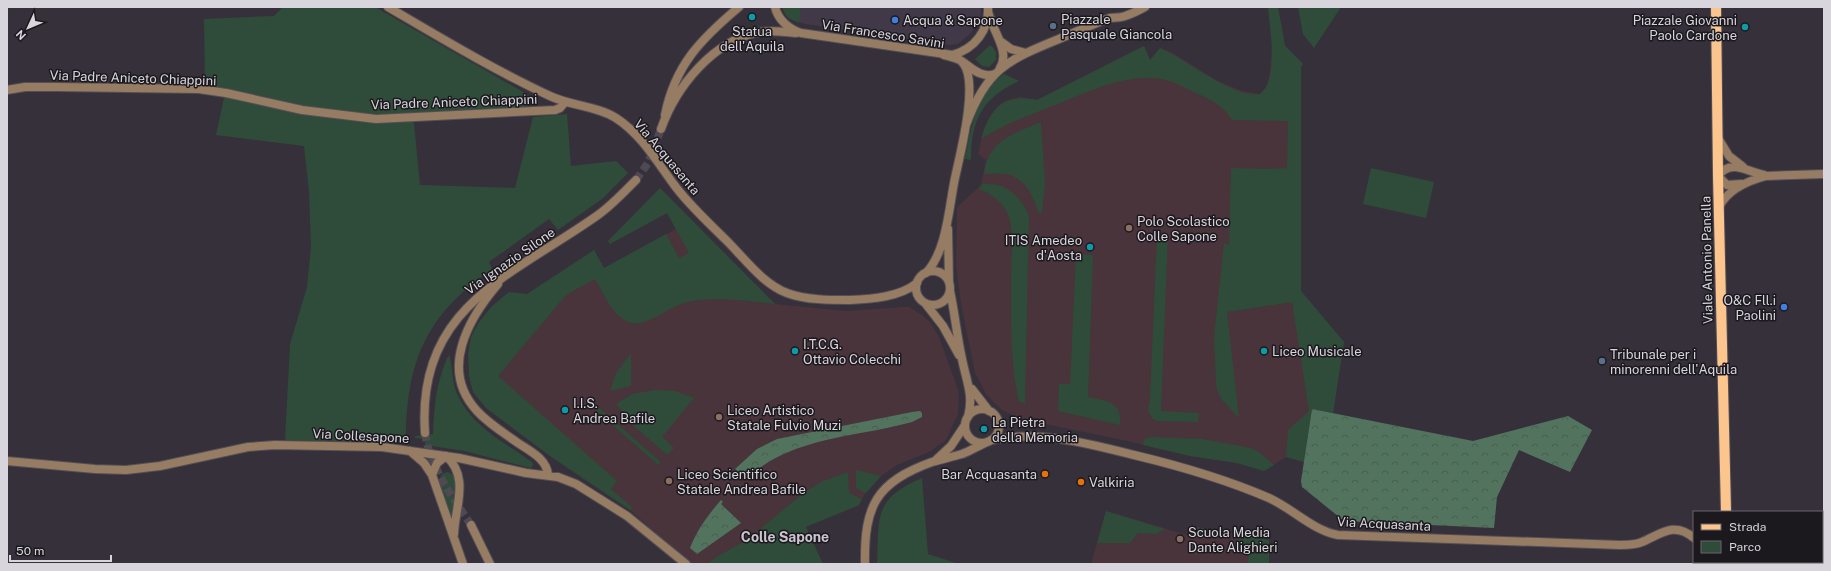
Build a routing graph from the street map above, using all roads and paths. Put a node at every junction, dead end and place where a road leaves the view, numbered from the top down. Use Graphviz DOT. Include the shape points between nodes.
graph roads {
  1 [pos="388,7"];
  2 [pos="739,7"];
  3 [pos="775,7"];
  4 [pos="1145,7"];
  5 [pos="1716,7"];
  6 [pos="988,9"];
  7 [pos="801,33"];
  8 [pos="998,37"];
  9 [pos="1026,53"];
  10 [pos="942,54"];
  11 [pos="962,62"];
  12 [pos="996,72"];
  13 [pos="7,90"];
  14 [pos="565,102"];
  15 [pos="966,125"];
  16 [pos="1717,136"];
  17 [pos="1745,169"];
  18 [pos="1824,174"];
  19 [pos="1718,176"];
  20 [pos="1766,176"];
  21 [pos="636,180"];
  22 [pos="1744,183"];
  23 [pos="1719,208"];
  24 [pos="948,219"];
  25 [pos="926,273"];
  26 [pos="505,276"];
  27 [pos="949,282"];
  28 [pos="918,283"];
  29 [pos="950,291"];
  30 [pos="896,294"];
  31 [pos="923,301"];
  32 [pos="962,359"];
  33 [pos="970,384"];
  34 [pos="990,412"];
  35 [pos="968,417"];
  36 [pos="965,425"];
  37 [pos="425,433"];
  38 [pos="989,441"];
  39 [pos="410,450"];
  40 [pos="446,456"];
  41 [pos="473,460"];
  42 [pos="7,461"];
  43 [pos="932,462"];
  44 [pos="432,475"];
  45 [pos="459,475"];
  46 [pos="548,475"];
  47 [pos="1726,511"];
  48 [pos="471,524"];
  49 [pos="1693,537"];
  50 [pos="454,539"];
  51 [pos="463,564"];
  52 [pos="490,564"];
  53 [pos="686,564"];
  54 [pos="865,564"];
  1 -- 14 [label="street, Via Acquasanta" via="460,49"];
  2 -- 7 [label="street" via="680,68 668,98 662,128 690,78 706,61 726,46 740,38 761,32"];
  3 -- 7 [label="street, Via Francesco Savini" via="785,25"];
  4 -- 9 [label="street"];
  5 -- 16 [label="main road, Viale Antonio Panella"];
  6 -- 8 [label="street"];
  6 -- 10 [label="street" via="986,28 974,43 959,53"];
  7 -- 10 [label="street, Via Francesco Savini"];
  8 -- 9 [label="street" via="1011,49"];
  8 -- 12 [label="street" via="1004,58"];
  9 -- 12 [label="street"];
  10 -- 11 [label="street, Via Francesco Savini"];
  11 -- 12 [label="street, Via Francesco Savini" via="981,75"];
  11 -- 15 [label="street" via="969,78"];
  12 -- 15 [label="street" via="979,95"];
  13 -- 14 [label="street, Via Padre Aniceto Chiappini" via="56,87 199,90 226,93 302,110 389,119 555,110"];
  14 -- 30 [label="street, Via Acquasanta" via="602,111 628,127 688,201 777,288 798,296 846,300"];
  15 -- 24 [label="street"];
  16 -- 17 [label="street" via="1729,156"];
  16 -- 19 [label="main road, Viale Antonio Panella"];
  17 -- 19 [label="street" via="1738,166 1729,167"];
  17 -- 20 [label="street"];
  18 -- 20 [label="street"];
  19 -- 22 [label="street" via="1727,184"];
  19 -- 23 [label="main road, Viale Antonio Panella"];
  20 -- 22 [label="street"];
  21 -- 26 [label="street, Via Ignazio Silone" via="598,215"];
  22 -- 23 [label="street" via="1726,196"];
  23 -- 47 [label="main road, Viale Antonio Panella"];
  24 -- 25 [label="street" via="938,253"];
  24 -- 27 [label="street"];
  25 -- 27 [label="street" via="939,273"];
  25 -- 28 [label="street"];
  26 -- 37 [label="street, Via Ignazio Silone" via="470,304 453,322 444,338 427,383"];
  26 -- 46 [label="street" via="478,308 466,329 460,353 461,379 477,411 541,459"];
  27 -- 29 [label="street"];
  28 -- 30 [label="street, Via Acquasanta"];
  28 -- 31 [label="street" via="917,290"];
  29 -- 31 [label="street" via="946,299 939,304 933,305"];
  29 -- 32 [label="street"];
  30 -- 31 [label="street, Via Acquasanta" via="915,296"];
  31 -- 32 [label="street" via="943,326"];
  32 -- 33 [label="street"];
  33 -- 34 [label="street"];
  33 -- 35 [label="street" via="971,405"];
  34 -- 35 [label="street" via="979,410"];
  34 -- 38 [label="street" via="995,416 998,426 996,435"];
  35 -- 36 [label="street"];
  36 -- 38 [label="street" via="967,434 972,439 980,443"];
  36 -- 43 [label="street" via="947,450"];
  38 -- 43 [label="street" via="962,454"];
  38 -- 49 [label="street, Via Acquasanta" via="1020,436 1060,438 1177,465 1250,489 1282,504 1323,531 1338,535 1620,545 1639,543 1660,532 1670,530 1681,530"];
  39 -- 40 [label="street, Via Collesapone"];
  39 -- 42 [label="street, Via Collesapone" via="369,446 260,446 160,466 126,470"];
  39 -- 44 [label="street"];
  40 -- 41 [label="street, Via Collesapone"];
  40 -- 44 [label="street" via="437,463"];
  40 -- 45 [label="street" via="455,465"];
  41 -- 45 [label="street" via="465,464"];
  41 -- 46 [label="street, Via Collesapone" via="526,473"];
  43 -- 54 [label="street" via="895,480 885,487 877,498 868,520"];
  44 -- 50 [label="street"];
  45 -- 50 [label="street" via="460,490"];
  46 -- 53 [label="street, Via Collesapone" via="576,484 603,499 636,522"];
  48 -- 52 [label="street"];
  50 -- 51 [label="street"];
}
